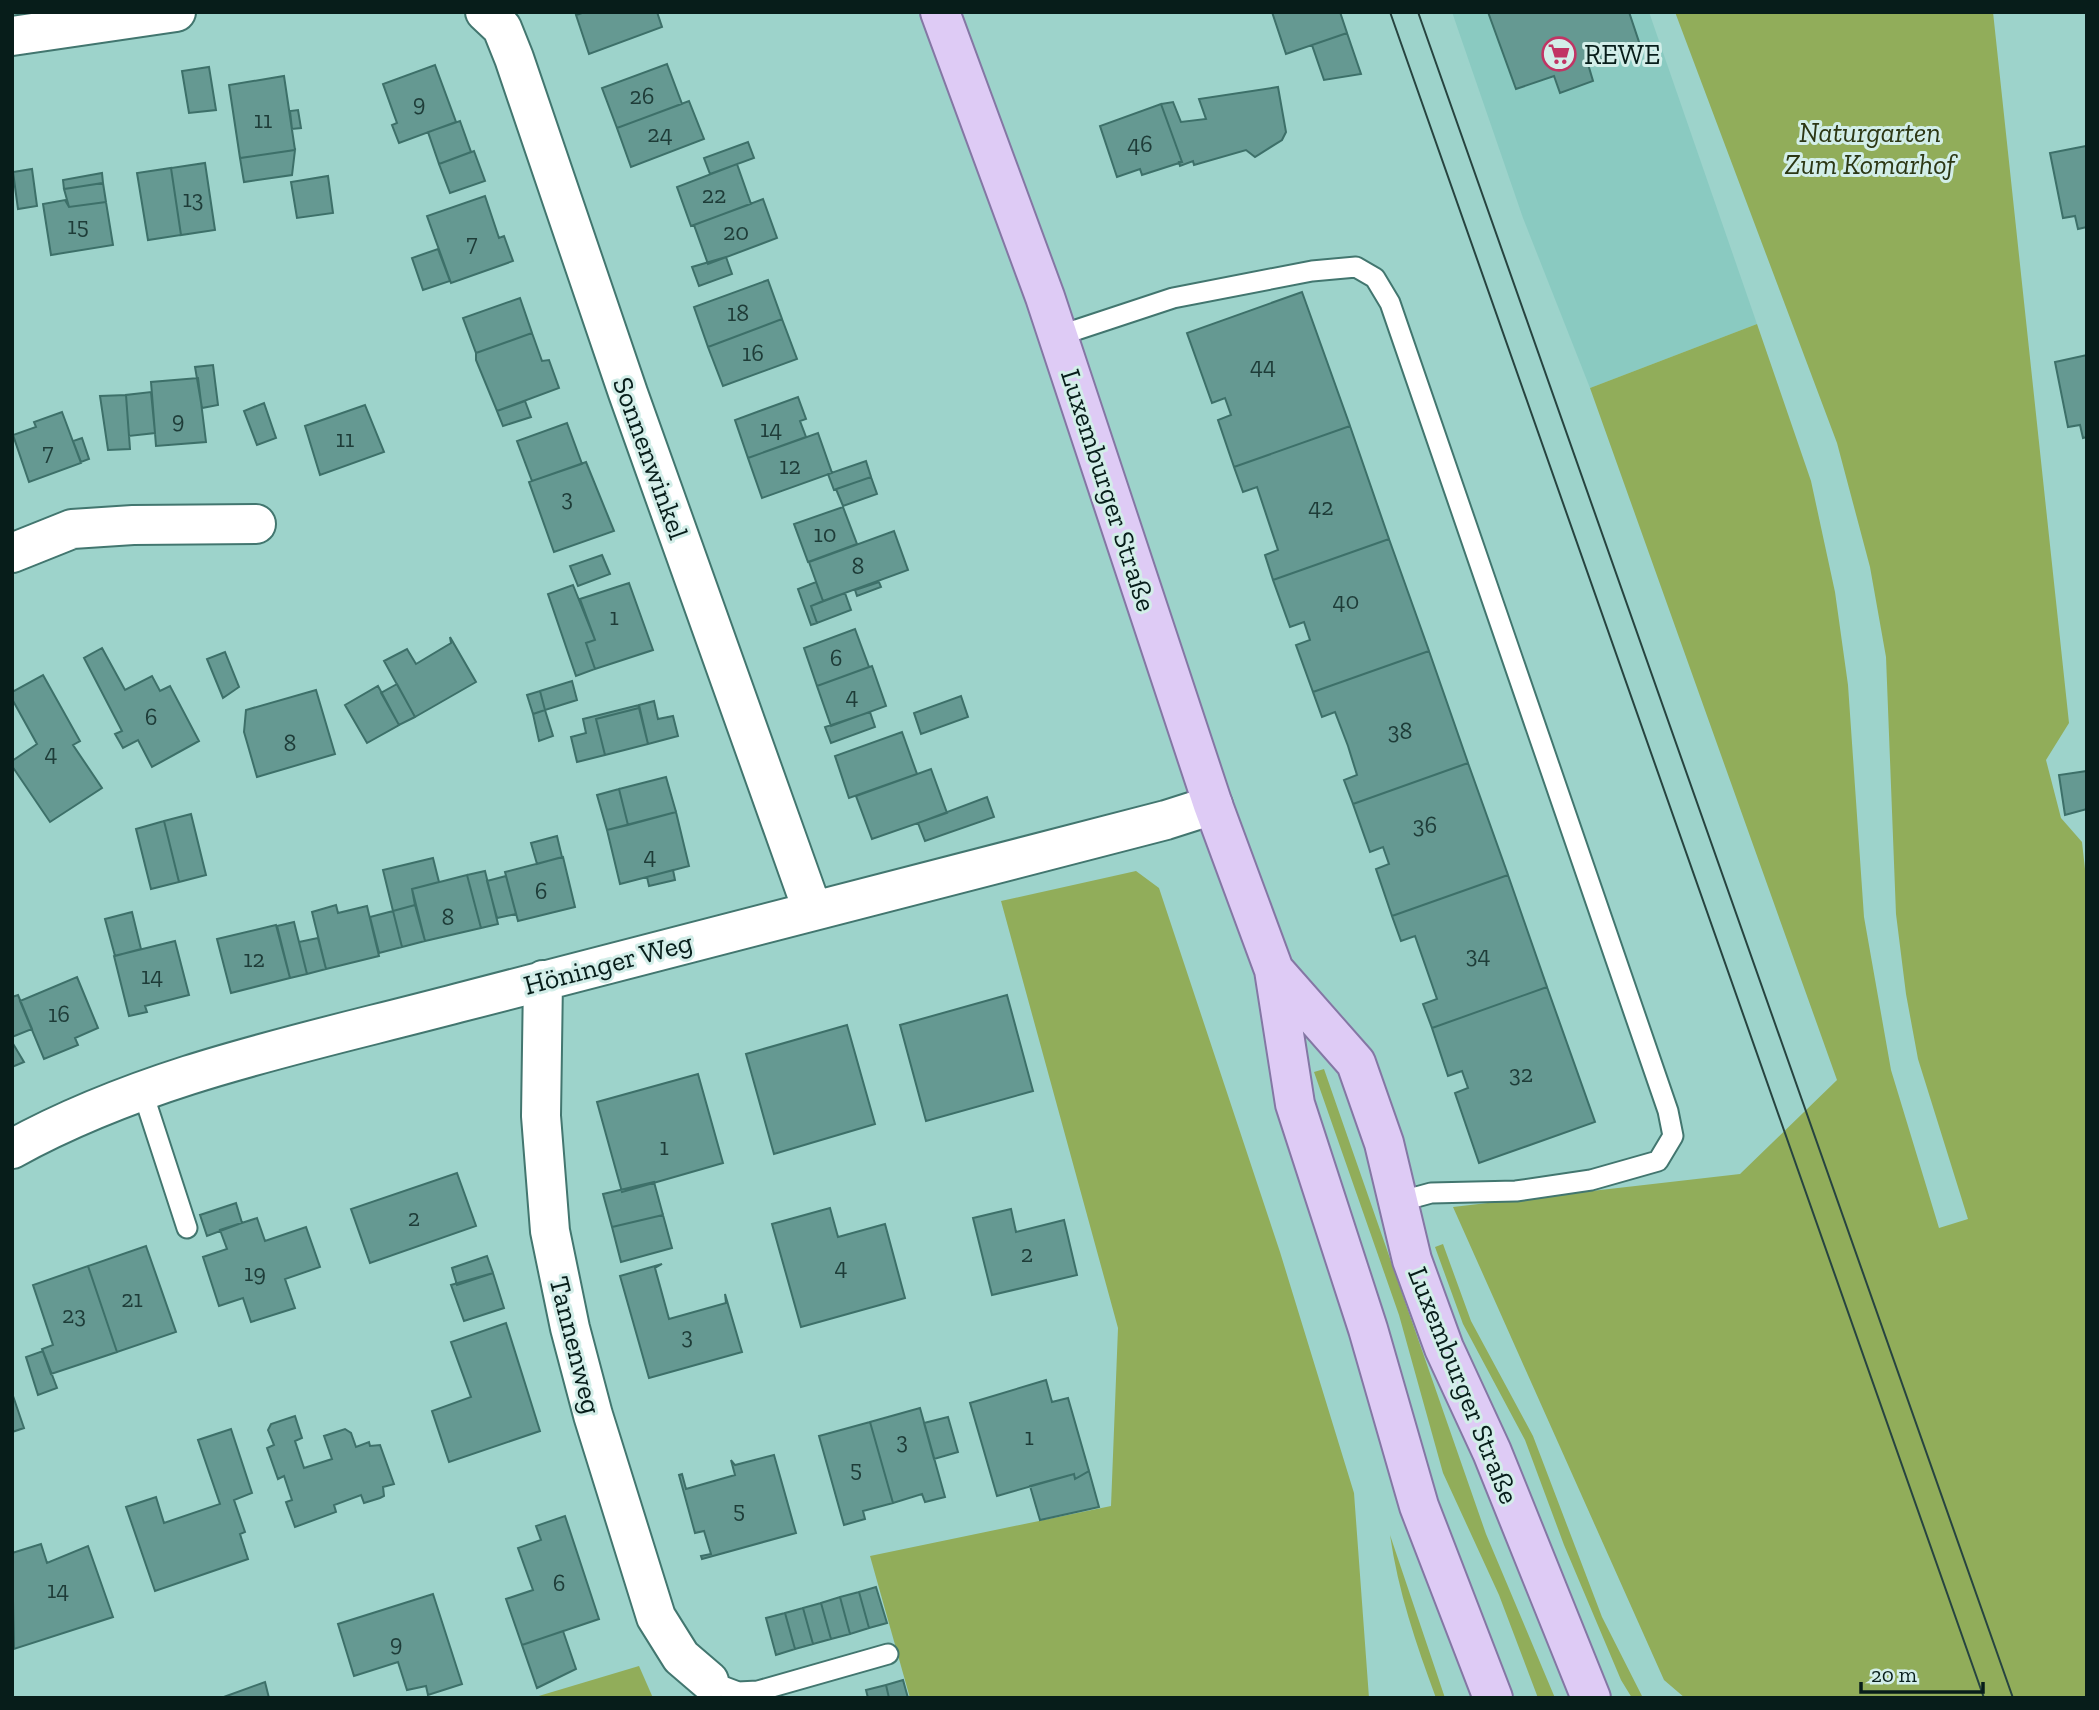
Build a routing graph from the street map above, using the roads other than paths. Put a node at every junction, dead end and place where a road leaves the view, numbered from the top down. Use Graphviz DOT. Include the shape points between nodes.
graph roads {
  1 [pos="176,12"];
  2 [pos="485,12"];
  3 [pos="940,12"];
  4 [pos="12,36"];
  5 [pos="1058,336"];
  6 [pos="256,524"];
  7 [pos="12,553"];
  8 [pos="1213,805"];
  9 [pos="812,909"];
  10 [pos="1274,970"];
  11 [pos="543,980"];
  12 [pos="142,1090"];
  13 [pos="12,1149"];
  14 [pos="1398,1202"];
  15 [pos="187,1228"];
  16 [pos="888,1654"];
  17 [pos="709,1681"];
  18 [pos="1493,1698"];
  19 [pos="1591,1698"];
  1 -- 4 [label="street"];
  2 -- 9 [label="street, Sonnenwinkel" via="502,28 514,58"];
  3 -- 5 [label="main road, Luxemburger Straße"];
  5 -- 8 [label="main road, Luxemburger Straße"];
  5 -- 14 [label="lane" via="1161,301 1312,271 1356,267 1375,278 1390,303 1673,1136 1658,1161 1591,1180 1516,1191 1431,1193"];
  6 -- 7 [label="street" via="72,529"];
  8 -- 9 [label="street, Höninger Weg"];
  8 -- 10 [label="main road, Luxemburger Straße"];
  9 -- 11 [label="street, Höninger Weg"];
  10 -- 14 [label="main road, Luxemburger Straße" via="1356,1063 1384,1143"];
  10 -- 18 [label="main road, Luxemburger Straße" via="1295,1104 1419,1506"];
  11 -- 12 [label="street, Höninger Weg"];
  11 -- 17 [label="street, Tannenweg" via="541,1116 549,1218 570,1328 656,1618 681,1657"];
  12 -- 13 [label="street, Höninger Weg" via="58,1123"];
  12 -- 15 [label="lane"];
  14 -- 19 [label="main road, Luxemburger Straße" via="1412,1260 1444,1348 1492,1452"];
  16 -- 17 [label="lane" via="758,1691 738,1692"];
}
